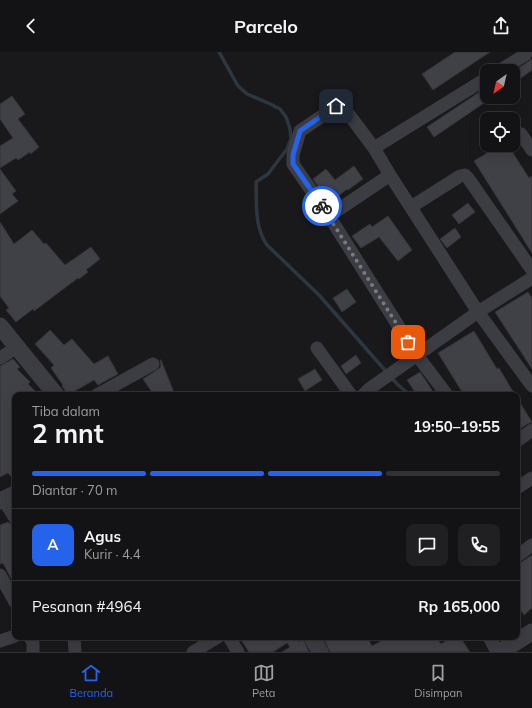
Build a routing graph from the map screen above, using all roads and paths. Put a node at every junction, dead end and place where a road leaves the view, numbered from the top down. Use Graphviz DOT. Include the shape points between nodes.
graph roads {
  1 [pos="527,52"];
  2 [pos="510,64"];
  3 [pos="480,82"];
  4 [pos="521,134"];
  5 [pos="374,148"];
  6 [pos="532,150"];
  7 [pos="390,176"];
  8 [pos="411,207"];
  9 [pos="329,216"];
  10 [pos="532,270"];
  11 [pos="532,278"];
  12 [pos="478,312"];
  13 [pos="0,326"];
  14 [pos="17,347"];
  15 [pos="317,348"];
  16 [pos="416,354"];
  17 [pos="0,358"];
  18 [pos="152,364"];
  19 [pos="532,386"];
  20 [pos="54,392"];
  21 [pos="102,392"];
  22 [pos="346,392"];
  23 [pos="366,392"];
  24 [pos="445,392"];
  25 [pos="532,430"];
  26 [pos="520,439"];
  27 [pos="532,478"];
  28 [pos="520,486"];
  29 [pos="6,498"];
  30 [pos="12,511"];
  31 [pos="532,545"];
  32 [pos="520,554"];
  33 [pos="0,576"];
  34 [pos="12,597"];
  35 [pos="12,637"];
  36 [pos="32,640"];
  37 [pos="74,640"];
  38 [pos="231,640"];
  39 [pos="314,640"];
  40 [pos="498,640"];
  41 [pos="0,641"];
  42 [pos="205,645"];
  43 [pos="512,645"];
  44 [pos="33,652"];
  45 [pos="75,652"];
  46 [pos="193,652"];
  47 [pos="238,652"];
  48 [pos="320,652"];
  1 -- 2 [label="street"];
  3 -- 5 [label="street"];
  4 -- 6 [label="street"];
  5 -- 7 [label="street"];
  5 -- 9 [label="street" via="340,106 336,106 300,131 293,164"];
  7 -- 8 [label="street"];
  7 -- 9 [label="street"];
  8 -- 10 [label="street" via="464,175"];
  8 -- 12 [label="street"];
  9 -- 16 [label="street"];
  11 -- 12 [label="street"];
  12 -- 16 [label="street"];
  12 -- 19 [label="street"];
  13 -- 14 [label="street"];
  14 -- 17 [label="street"];
  14 -- 20 [label="street"];
  15 -- 22 [label="street"];
  16 -- 23 [label="street"];
  16 -- 24 [label="street"];
  18 -- 21 [label="street"];
  25 -- 26 [label="street"];
  27 -- 28 [label="street"];
  29 -- 30 [label="street"];
  31 -- 32 [label="street"];
  33 -- 34 [label="street"];
  35 -- 41 [label="street"];
  36 -- 44 [label="street"];
  37 -- 45 [label="street"];
  38 -- 47 [label="street"];
  39 -- 48 [label="street"];
  40 -- 43 [label="street"];
  42 -- 46 [label="street"];
}
